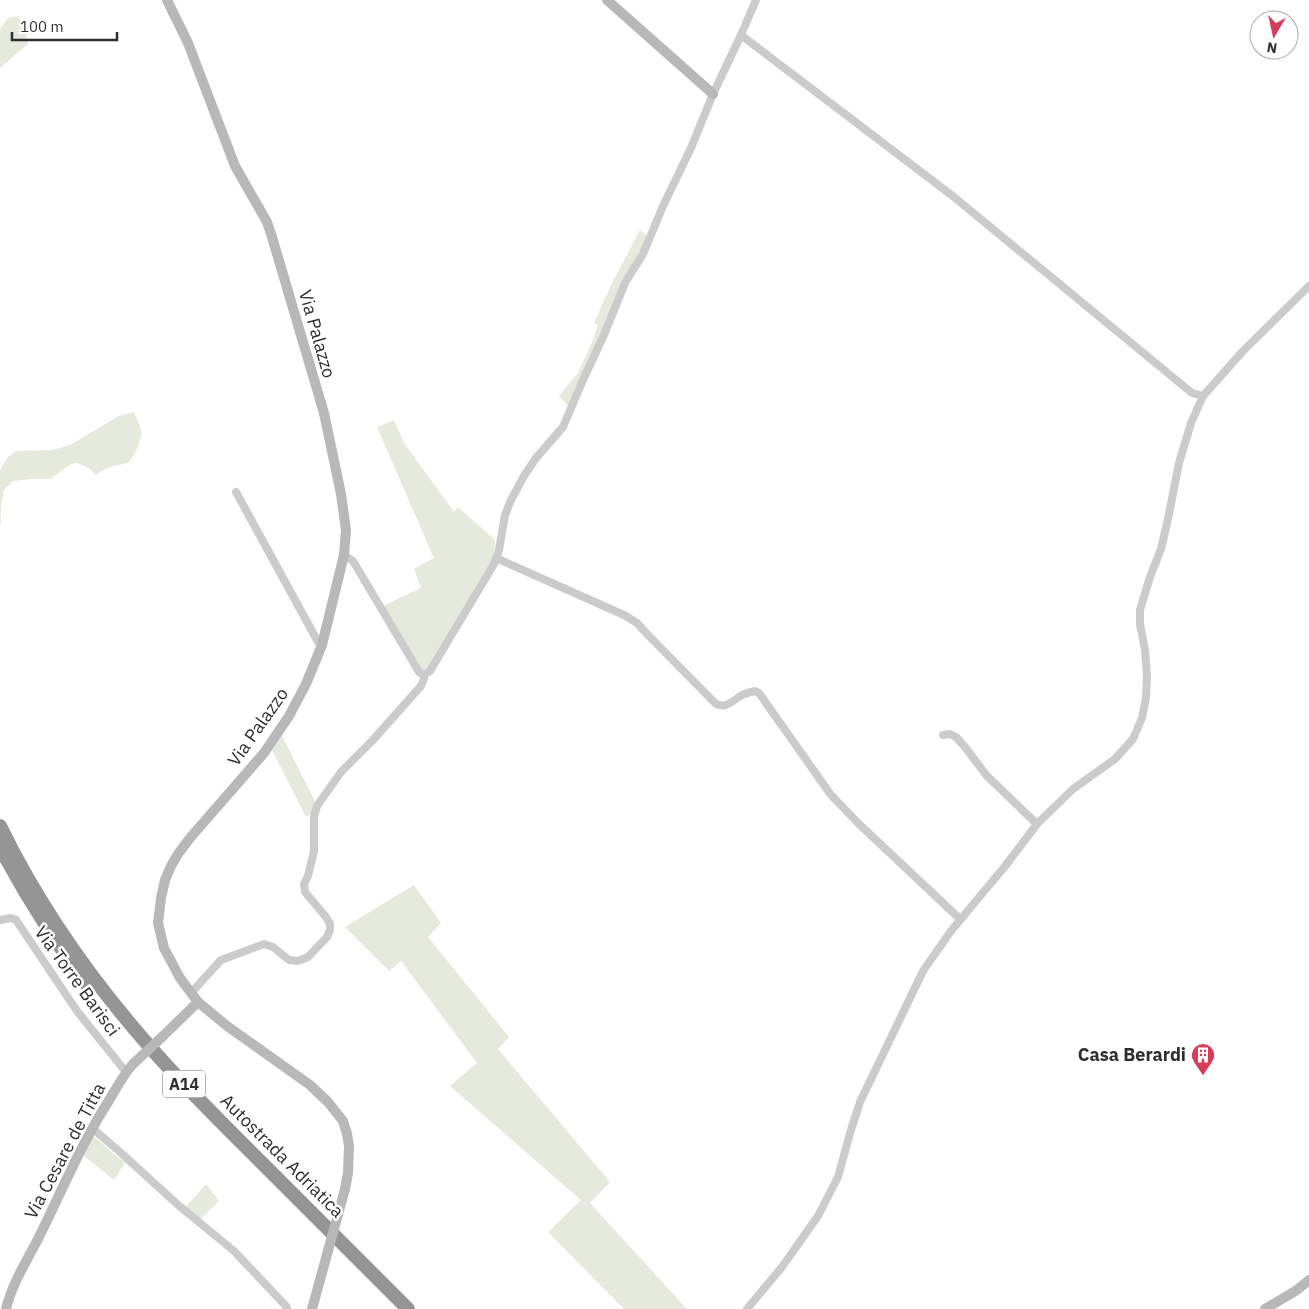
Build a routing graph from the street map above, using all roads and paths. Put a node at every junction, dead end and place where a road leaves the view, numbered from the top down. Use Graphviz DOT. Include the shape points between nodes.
graph roads {
  1 [pos="167,0"];
  2 [pos="607,0"];
  3 [pos="756,0"];
  4 [pos="741,35"];
  5 [pos="713,94"];
  6 [pos="1309,286"];
  7 [pos="1203,396"];
  8 [pos="236,492"];
  9 [pos="344,555"];
  10 [pos="496,558"];
  11 [pos="322,645"];
  12 [pos="424,675"];
  13 [pos="943,735"];
  14 [pos="1037,824"];
  15 [pos="0,826"];
  16 [pos="0,847"];
  17 [pos="0,920"];
  18 [pos="960,920"];
  19 [pos="191,993"];
  20 [pos="198,1002"];
  21 [pos="126,1072"];
  22 [pos="92,1128"];
  23 [pos="1309,1280"];
  24 [pos="6,1309"];
  25 [pos="288,1309"];
  26 [pos="312,1309"];
  27 [pos="395,1309"];
  28 [pos="408,1309"];
  29 [pos="748,1309"];
  30 [pos="1265,1309"];
  1 -- 9 [label="street, Via Palazzo" via="188,43 235,166 272,237 324,413 346,530"];
  2 -- 5 [label="street"];
  3 -- 4 [label="street"];
  4 -- 5 [label="street"];
  4 -- 7 [label="street" via="954,197 1192,393"];
  5 -- 10 [label="street" via="643,254 625,283 562,426 536,458 511,500"];
  6 -- 7 [label="street"];
  7 -- 14 [label="street" via="1188,431 1161,550 1140,610 1147,676 1142,718 1134,740"];
  8 -- 11 [label="street"];
  9 -- 11 [label="street, Via Palazzo"];
  9 -- 12 [label="street" via="352,561 419,672"];
  10 -- 12 [label="street" via="430,671"];
  10 -- 18 [label="street" via="637,623 721,707 754,691 759,693 831,795"];
  11 -- 19 [label="street, Via Palazzo" via="289,716 264,753 190,838 165,880 158,923 160,935 180,978"];
  12 -- 19 [label="street" via="421,686 342,772 317,806 314,852 304,884 305,892 330,924 327,937 308,957 298,961 289,960 264,944 221,960"];
  13 -- 14 [label="street" via="950,734 956,738 987,776"];
  14 -- 18 [label="street"];
  15 -- 28 [label="highway, Autostrada Adriatica / A14" via="58,926 102,989 141,1036 195,1095"];
  16 -- 27 [label="highway, Autostrada Adriatica / A14" via="50,932 134,1044"];
  17 -- 21 [label="street, Via Torre Barisci" via="16,920 77,1010"];
  18 -- 29 [label="street" via="923,971 864,1094 838,1177 818,1216"];
  19 -- 20 [label="street, Via Palazzo"];
  20 -- 21 [label="street, Via Cesare de Titta, bridge"];
  20 -- 26 [label="street, Via Palazzo, bridge" via="310,1084 343,1121 347,1134 348,1173"];
  21 -- 22 [label="street, Via Cesare de Titta"];
  22 -- 24 [label="street, Via Cesare de Titta" via="13,1288"];
  22 -- 25 [label="street" via="234,1251"];
  23 -- 30 [label="street"];
}
